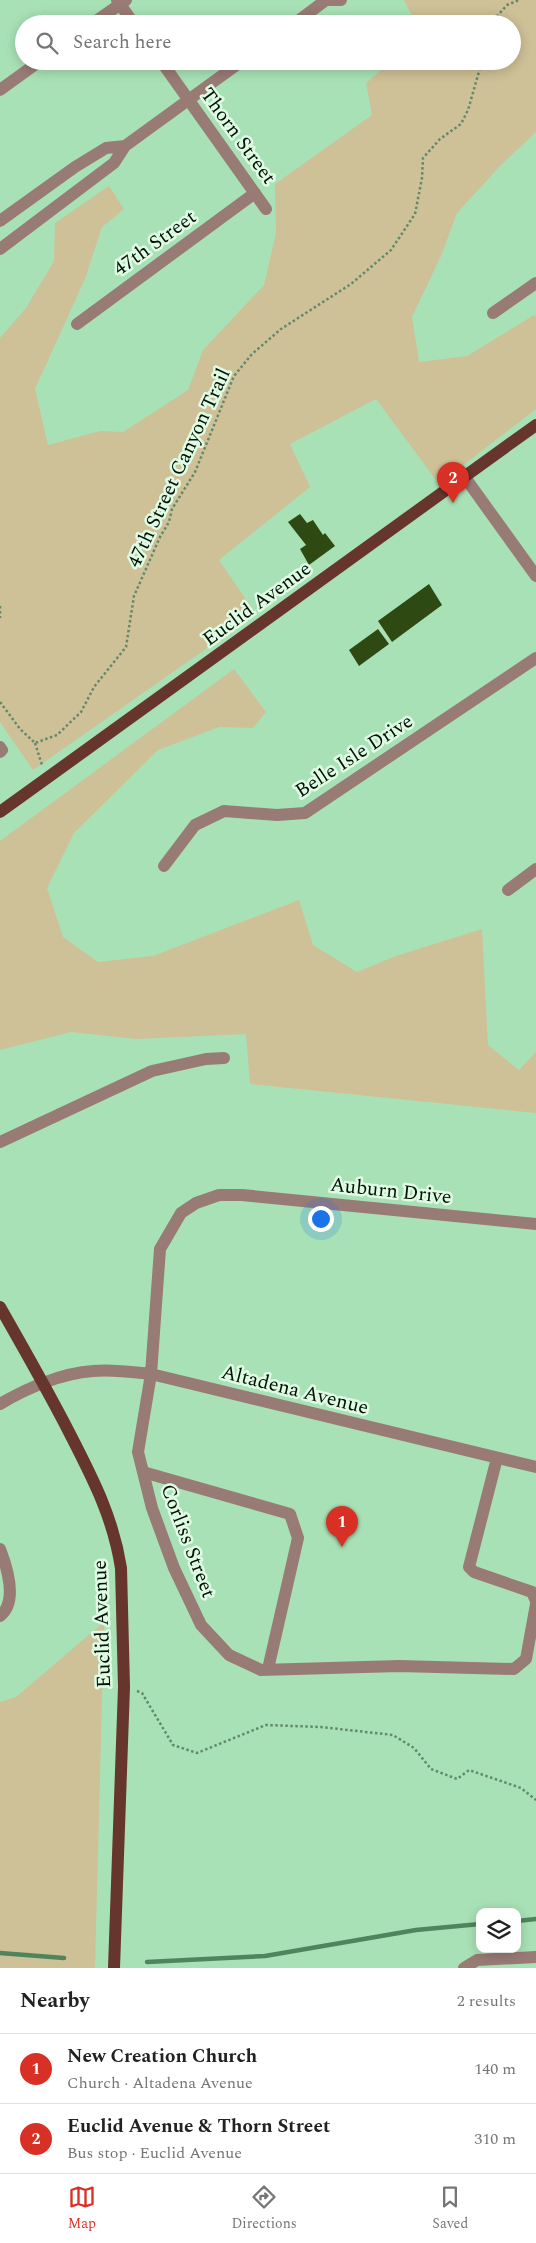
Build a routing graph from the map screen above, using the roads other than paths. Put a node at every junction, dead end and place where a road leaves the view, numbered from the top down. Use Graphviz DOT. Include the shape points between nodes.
graph roads {
  1 [pos="326,0"];
  2 [pos="341,0"];
  3 [pos="121,1"];
  4 [pos="103,15"];
  5 [pos="129,15"];
  6 [pos="306,15"];
  7 [pos="28,70"];
  8 [pos="167,70"];
  9 [pos="230,70"];
  10 [pos="0,90"];
  11 [pos="189,100"];
  12 [pos="125,146"];
  13 [pos="255,193"];
  14 [pos="266,209"];
  15 [pos="0,221"];
  16 [pos="0,249"];
  17 [pos="536,283"];
  18 [pos="493,313"];
  19 [pos="77,324"];
  20 [pos="536,426"];
  21 [pos="464,476"];
  22 [pos="536,576"];
  23 [pos="536,658"];
  24 [pos="0,747"];
  25 [pos="0,752"];
  26 [pos="0,812"];
  27 [pos="164,866"];
  28 [pos="536,869"];
  29 [pos="508,890"];
  30 [pos="224,1058"];
  31 [pos="0,1142"];
  32 [pos="242,1195"];
  33 [pos="536,1224"];
  34 [pos="0,1307"];
  35 [pos="151,1374"];
  36 [pos="43,1382"];
  37 [pos="0,1404"];
  38 [pos="497,1458"];
  39 [pos="536,1468"];
  40 [pos="143,1472"];
  41 [pos="0,1549"];
  42 [pos="536,1602"];
  43 [pos="0,1616"];
  44 [pos="268,1669"];
  45 [pos="536,1956"];
  46 [pos="114,1968"];
  47 [pos="464,1968"];
  1 -- 2 [label="street"];
  1 -- 6 [label="street"];
  3 -- 4 [label="street"];
  3 -- 5 [label="street"];
  7 -- 10 [label="street"];
  8 -- 11 [label="street, Thorn Street"];
  9 -- 11 [label="street"];
  11 -- 12 [label="street"];
  11 -- 13 [label="street, Thorn Street"];
  12 -- 15 [label="street" via="106,148"];
  12 -- 16 [label="street" via="114,163"];
  13 -- 14 [label="street, Thorn Street"];
  13 -- 19 [label="street, 47th Street"];
  17 -- 18 [label="street"];
  20 -- 21 [label="main road, Euclid Avenue"];
  21 -- 22 [label="street"];
  21 -- 26 [label="main road, Euclid Avenue"];
  23 -- 27 [label="street, Belle Isle Drive" via="304,813 277,815 224,811 195,825"];
  24 -- 25 [label="street"];
  28 -- 29 [label="street"];
  30 -- 31 [label="street" via="152,1071"];
  32 -- 33 [label="street, Auburn Drive"];
  32 -- 35 [label="street, Corliss Street" via="219,1195 196,1203 182,1213 160,1249"];
  34 -- 36 [label="main road, Euclid Avenue"];
  35 -- 36 [label="street, Altadena Avenue" via="92,1370"];
  35 -- 38 [label="street, Altadena Avenue"];
  35 -- 40 [label="street, Corliss Street" via="138,1452"];
  36 -- 37 [label="street, Altadena Avenue"];
  36 -- 46 [label="main road, Euclid Avenue" via="98,1490 114,1530 121,1568 124,1687"];
  38 -- 39 [label="street, Altadena Avenue"];
  38 -- 42 [label="street" via="469,1567 474,1572 532,1592"];
  40 -- 44 [label="street, Corliss Street" via="174,1568 201,1624 229,1655 261,1670"];
  40 -- 44 [label="street" via="290,1514 298,1538"];
  41 -- 43 [label="street" via="9,1600"];
  42 -- 44 [label="street, Corliss Street" via="526,1659 514,1669 399,1666"];
  45 -- 47 [label="street" via="477,1960"];
}
